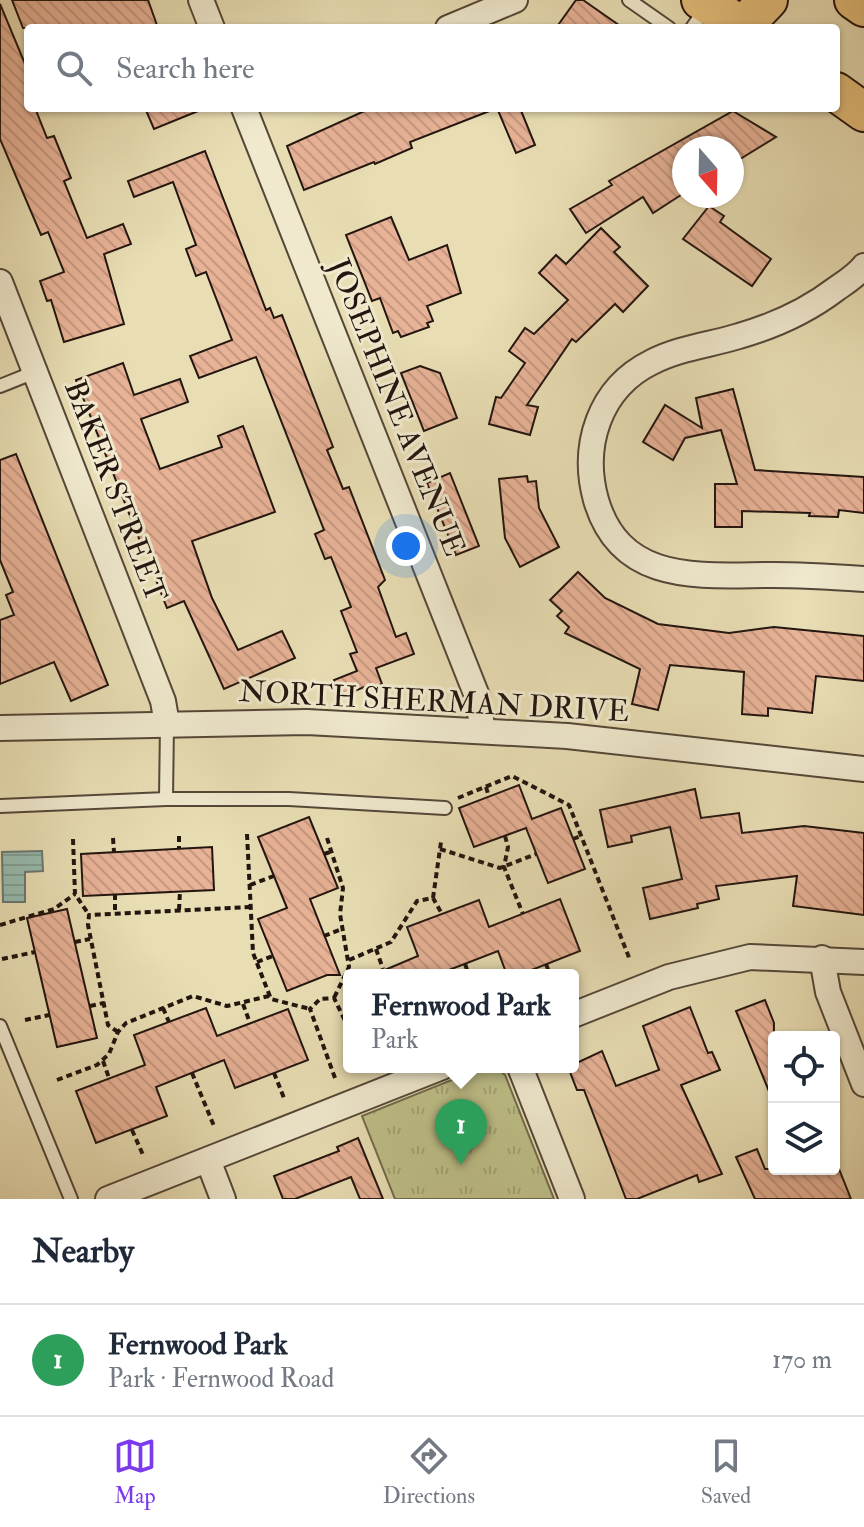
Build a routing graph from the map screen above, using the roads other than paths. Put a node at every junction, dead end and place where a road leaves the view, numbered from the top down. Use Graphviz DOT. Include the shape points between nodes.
graph roads {
  1 [pos="201,0"];
  2 [pos="515,0"];
  3 [pos="629,0"];
  4 [pos="854,0"];
  5 [pos="864,7"];
  6 [pos="700,11"];
  7 [pos="752,18"];
  8 [pos="210,24"];
  9 [pos="458,24"];
  10 [pos="663,24"];
  11 [pos="840,95"];
  12 [pos="247,112"];
  13 [pos="864,112"];
  14 [pos="863,270"];
  15 [pos="0,282"];
  16 [pos="35,372"];
  17 [pos="0,386"];
  18 [pos="864,579"];
  19 [pos="167,724"];
  20 [pos="0,728"];
  21 [pos="483,731"];
  22 [pos="864,769"];
  23 [pos="166,799"];
  24 [pos="0,806"];
  25 [pos="445,806"];
  26 [pos="822,958"];
  27 [pos="864,962"];
  28 [pos="579,1013"];
  29 [pos="0,1026"];
  30 [pos="427,1073"];
  31 [pos="522,1073"];
  32 [pos="864,1084"];
  33 [pos="208,1160"];
  34 [pos="71,1199"];
  35 [pos="108,1199"];
  36 [pos="223,1199"];
  37 [pos="572,1199"];
  1 -- 8 [label="street"];
  2 -- 9 [label="street"];
  3 -- 10 [label="lane"];
  4 -- 5 [label="main road"];
  6 -- 7 [label="main road"];
  11 -- 13 [label="main road"];
  12 -- 21 [label="street, JOSEPHINE AVENUE" via="477,696"];
  14 -- 18 [label="street" via="792,316 674,353 632,374 598,416 590,454 591,480 607,527 639,560 686,574"];
  15 -- 16 [label="street, BAKER STREET"];
  16 -- 17 [label="lane"];
  16 -- 19 [label="street, BAKER STREET" via="163,701"];
  19 -- 20 [label="street, NORTH SHERMAN DRIVE"];
  19 -- 21 [label="street, NORTH SHERMAN DRIVE" via="307,722"];
  19 -- 23 [label="lane"];
  21 -- 22 [label="street, NORTH SHERMAN DRIVE"];
  23 -- 24 [label="lane"];
  23 -- 25 [label="lane"];
  26 -- 27 [label="street"];
  26 -- 28 [label="street" via="750,957 703,967"];
  26 -- 32 [label="street" via="828,992"];
  29 -- 34 [label="lane"];
  30 -- 33 [label="street"];
  31 -- 37 [label="street"];
  33 -- 35 [label="street"];
  33 -- 36 [label="street"];
}
